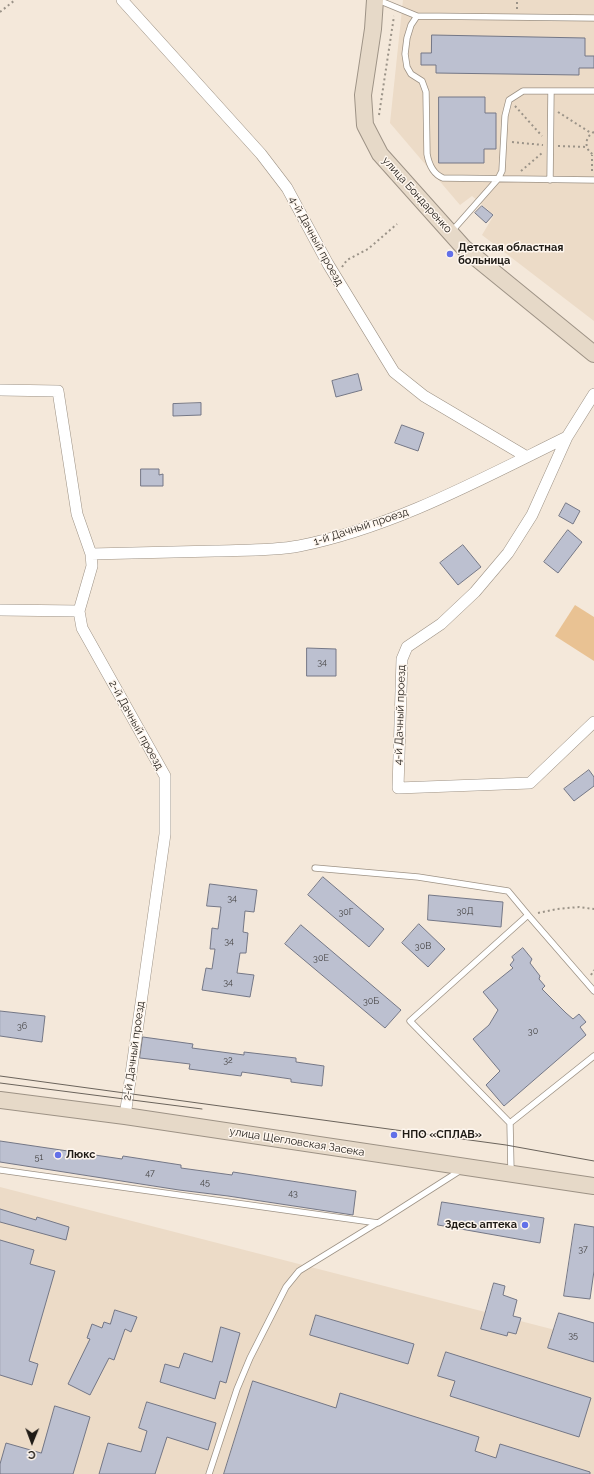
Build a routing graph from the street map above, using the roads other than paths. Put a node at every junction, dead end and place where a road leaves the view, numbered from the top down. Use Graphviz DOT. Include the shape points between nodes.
graph roads {
  1 [pos="122,0"];
  2 [pos="376,0"];
  3 [pos="418,16"];
  4 [pos="594,18"];
  5 [pos="551,91"];
  6 [pos="594,91"];
  7 [pos="498,179"];
  8 [pos="550,180"];
  9 [pos="593,180"];
  10 [pos="451,233"];
  11 [pos="594,354"];
  12 [pos="0,390"];
  13 [pos="594,394"];
  14 [pos="567,437"];
  15 [pos="527,457"];
  16 [pos="91,554"];
  17 [pos="0,610"];
  18 [pos="79,611"];
  19 [pos="594,722"];
  20 [pos="315,868"];
  21 [pos="528,915"];
  22 [pos="594,991"];
  23 [pos="594,1056"];
  24 [pos="0,1100"];
  25 [pos="125,1116"];
  26 [pos="510,1123"];
  27 [pos="465,1167"];
  28 [pos="0,1170"];
  29 [pos="511,1174"];
  30 [pos="594,1186"];
  31 [pos="378,1223"];
  32 [pos="209,1474"];
  1 -- 15 [label="street, 4-й Дачный проезд" via="266,160 287,188 336,277 394,372 424,396"];
  2 -- 3 [label="lane"];
  2 -- 10 [label="street, улица Бондаренко" via="363,95 366,125 380,154"];
  3 -- 4 [label="lane"];
  3 -- 7 [label="lane" via="411,25 406,54 407,67 411,74 422,81 426,92 429,162 434,172 443,178"];
  5 -- 6 [label="lane"];
  5 -- 7 [label="lane" via="523,91 509,100 505,116 502,171"];
  5 -- 8 [label="lane"];
  7 -- 8 [label="lane"];
  7 -- 10 [label="lane"];
  8 -- 9 [label="lane"];
  10 -- 11 [label="street, улица Бондаренко" via="464,248"];
  12 -- 16 [label="street, 2-й Дачный проезд" via="58,391 77,514"];
  13 -- 14 [label="street, 4-й Дачный проезд"];
  14 -- 15 [label="street, 1-й Дачный проезд"];
  14 -- 19 [label="street, 4-й Дачный проезд" via="532,515 508,553 475,592 441,624 407,646 402,659 398,788 530,783"];
  15 -- 16 [label="street, 1-й Дачный проезд" via="398,516 339,536 298,546 268,550"];
  16 -- 18 [label="street, 2-й Дачный проезд" via="92,566"];
  17 -- 18 [label="street"];
  18 -- 25 [label="street, 2-й Дачный проезд" via="82,628 165,776 164,834"];
  20 -- 21 [label="lane" via="418,878 508,892"];
  21 -- 22 [label="lane"];
  21 -- 26 [label="lane" via="410,1021"];
  23 -- 26 [label="lane"];
  24 -- 25 [label="street, улица Щегловская Засека"];
  25 -- 27 [label="street, улица Щегловская Засека"];
  26 -- 29 [label="lane"];
  27 -- 29 [label="street, улица Щегловская Засека"];
  27 -- 31 [label="lane"];
  28 -- 31 [label="lane"];
  29 -- 30 [label="street, улица Щегловская Засека"];
  31 -- 32 [label="lane" via="299,1271 286,1287 237,1389"];
}
